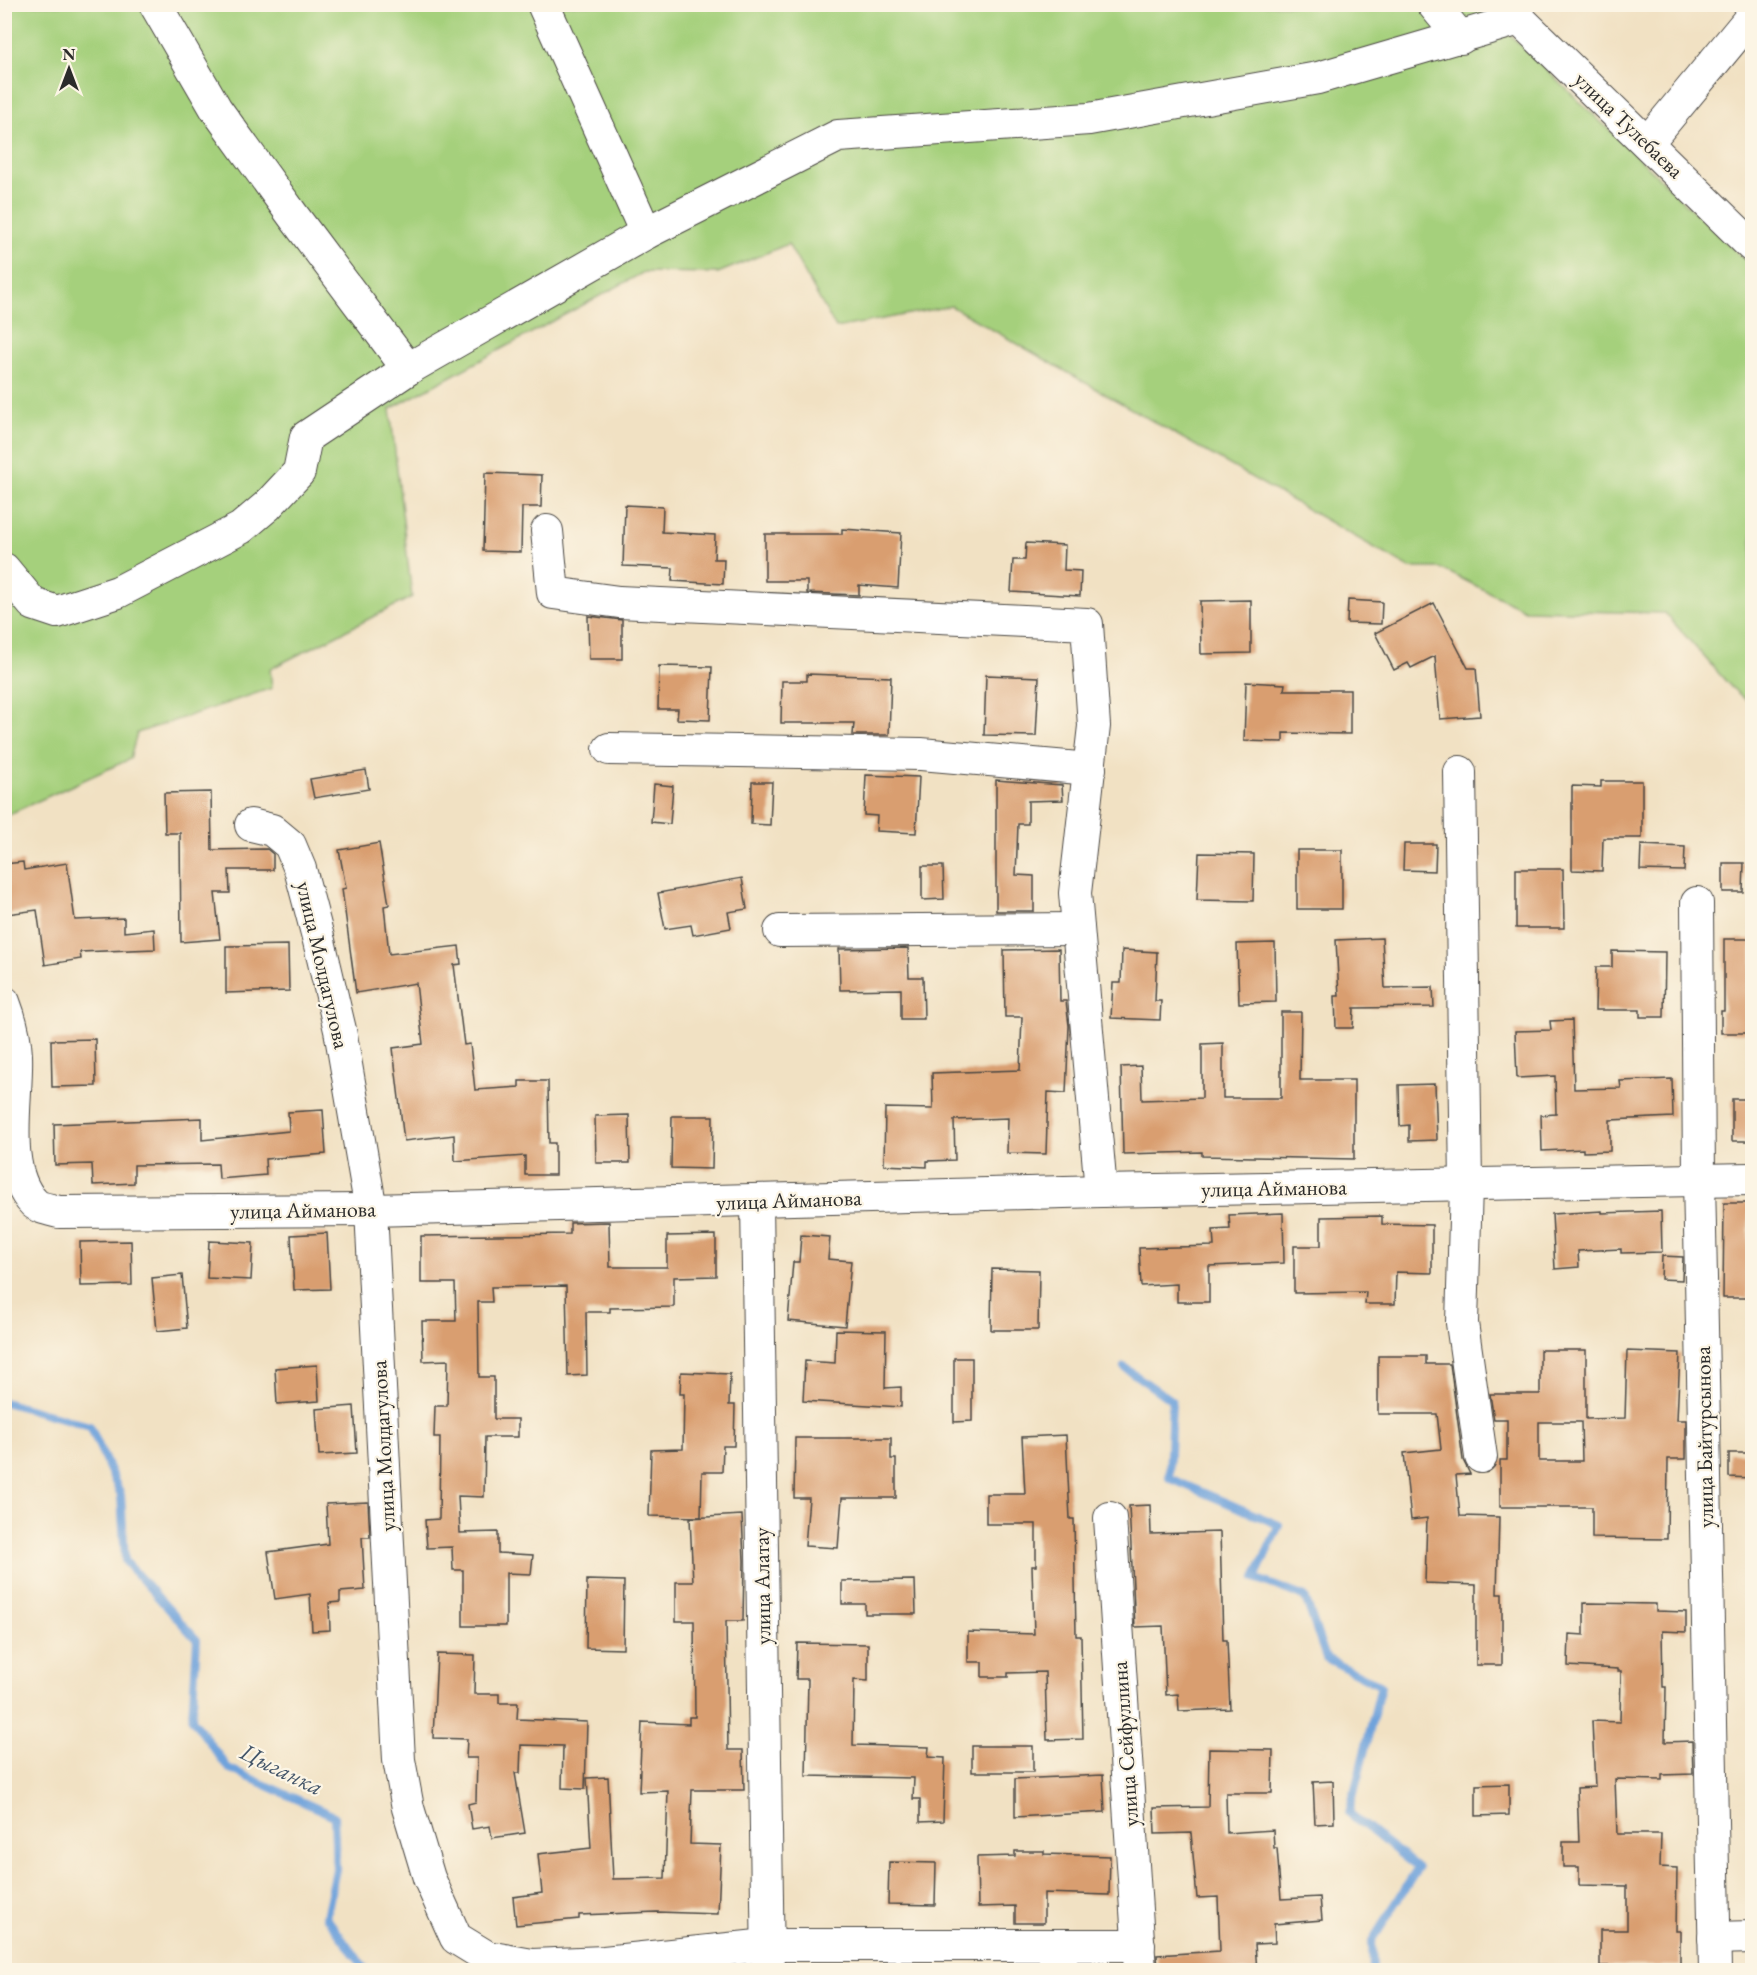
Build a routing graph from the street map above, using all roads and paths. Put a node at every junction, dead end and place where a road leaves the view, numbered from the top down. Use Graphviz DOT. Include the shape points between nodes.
graph roads {
  1 [pos="155,4"];
  2 [pos="543,4"];
  3 [pos="1433,4"];
  4 [pos="1513,12"];
  5 [pos="1752,16"];
  6 [pos="1461,38"];
  7 [pos="1647,143"];
  8 [pos="646,233"];
  9 [pos="1752,246"];
  10 [pos="408,369"];
  11 [pos="547,531"];
  12 [pos="4,569"];
  13 [pos="609,749"];
  14 [pos="1089,769"];
  15 [pos="1460,772"];
  16 [pos="250,825"];
  17 [pos="1697,903"];
  18 [pos="1078,929"];
  19 [pos="780,932"];
  20 [pos="4,1002"];
  21 [pos="1699,1179"];
  22 [pos="1752,1179"];
  23 [pos="1466,1185"];
  24 [pos="1101,1191"];
  25 [pos="757,1201"];
  26 [pos="371,1210"];
  27 [pos="1481,1457"];
  28 [pos="1110,1518"];
  29 [pos="1752,1937"];
  30 [pos="1714,1938"];
  31 [pos="767,1958"];
  32 [pos="1139,1958"];
  33 [pos="1715,1971"];
  1 -- 10 [label="street" via="216,109"];
  2 -- 8 [label="street"];
  3 -- 6 [label="street"];
  4 -- 6 [label="street"];
  4 -- 7 [label="street, улица Тулебаева"];
  5 -- 7 [label="street"];
  6 -- 8 [label="street" via="1318,78 1089,119 838,136"];
  7 -- 9 [label="street, улица Тулебаева"];
  8 -- 10 [label="street"];
  10 -- 12 [label="street" via="306,437 299,472 241,528 118,592 57,612 33,604"];
  11 -- 14 [label="street" via="553,593 619,602 1087,624 1095,726"];
  13 -- 14 [label="street" via="921,754"];
  14 -- 18 [label="street" via="1075,893"];
  15 -- 23 [label="street"];
  16 -- 26 [label="street, улица Молдагулова" via="272,830 290,845 300,869 340,1030"];
  17 -- 21 [label="street, улица Байтурсынова"];
  18 -- 19 [label="street"];
  18 -- 24 [label="street"];
  20 -- 26 [label="street, улица Айманова" via="13,1026 16,1055 14,1150 20,1181 35,1204 60,1212"];
  21 -- 22 [label="street, улица Айманова"];
  21 -- 23 [label="street, улица Айманова"];
  21 -- 30 [label="street, улица Байтурсынова"];
  23 -- 24 [label="street, улица Айманова"];
  23 -- 27 [label="street" via="1462,1323"];
  24 -- 25 [label="street, улица Айманова"];
  25 -- 26 [label="street, улица Айманова"];
  25 -- 31 [label="street, улица Алатау"];
  26 -- 31 [label="street, улица Молдагулова" via="399,1760 408,1808 429,1878 456,1938 487,1957 532,1965"];
  28 -- 32 [label="street, улица Сейфуллина"];
  29 -- 30 [label="street"];
  30 -- 33 [label="street, улица Байтурсынова"];
  31 -- 32 [label="street, улица Молдагулова"];
}
